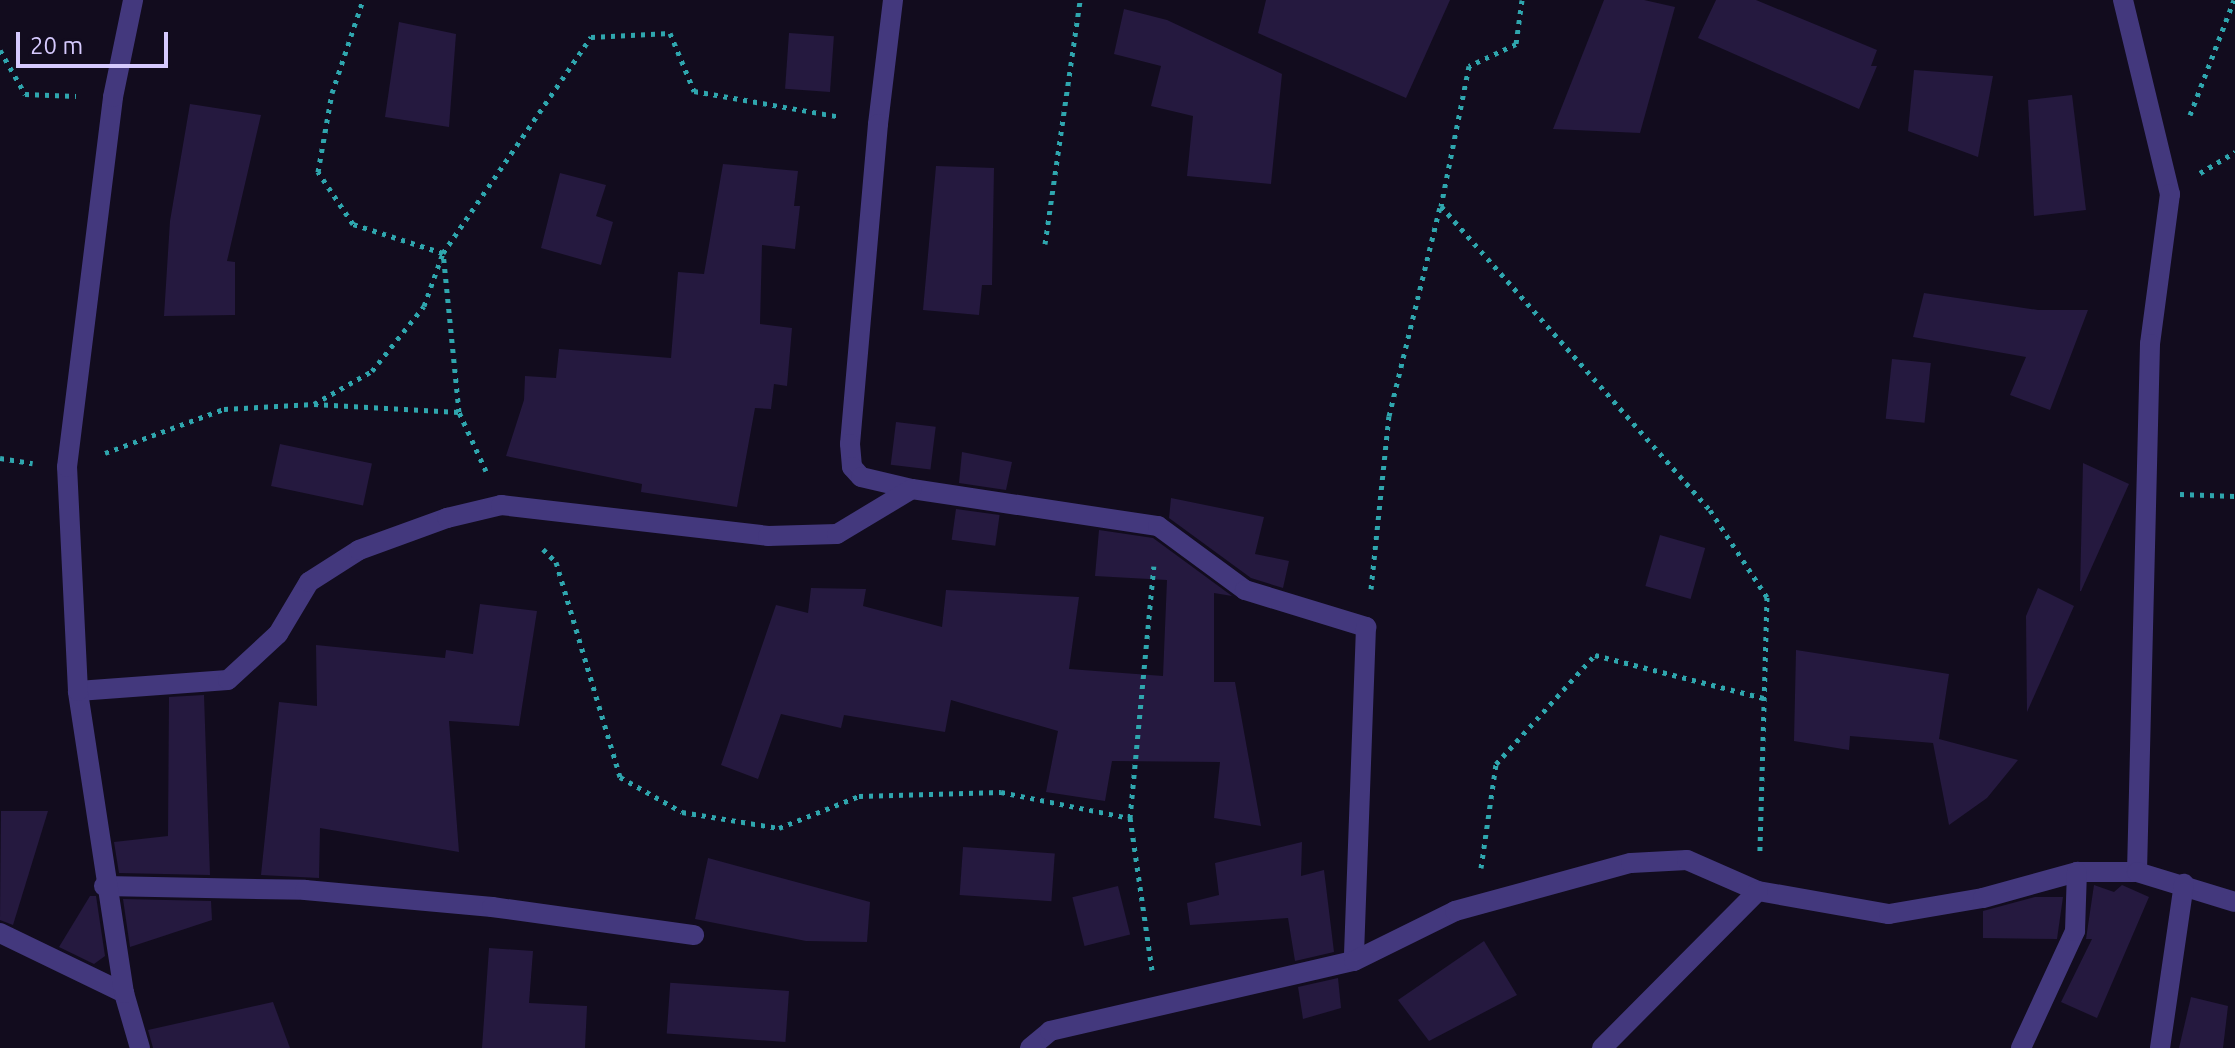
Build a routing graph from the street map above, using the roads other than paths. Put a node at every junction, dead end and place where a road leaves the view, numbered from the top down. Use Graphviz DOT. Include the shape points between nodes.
graph roads {
  1 [pos="133,0"];
  2 [pos="893,0"];
  3 [pos="2123,0"];
  4 [pos="912,489"];
  5 [pos="78,691"];
  6 [pos="2077,872"];
  7 [pos="2137,872"];
  8 [pos="2184,884"];
  9 [pos="104,886"];
  10 [pos="1758,891"];
  11 [pos="2235,902"];
  12 [pos="0,933"];
  13 [pos="694,935"];
  14 [pos="1354,961"];
  15 [pos="124,993"];
  16 [pos="1051,1040"];
  17 [pos="140,1048"];
  18 [pos="1030,1048"];
  19 [pos="1602,1048"];
  20 [pos="2021,1048"];
  21 [pos="2160,1048"];
  1 -- 5 [label="street" via="113,97 67,467"];
  2 -- 4 [label="street" via="850,444 852,467 861,477"];
  3 -- 7 [label="street" via="2170,194 2150,344"];
  4 -- 5 [label="street" via="837,534 768,536 501,505 447,518 359,550 309,582 278,634 228,680"];
  4 -- 14 [label="street" via="1158,526 1245,590 1366,627"];
  5 -- 9 [label="street"];
  6 -- 7 [label="street"];
  6 -- 10 [label="street" via="1983,898 1889,914"];
  6 -- 20 [label="street" via="2075,931"];
  7 -- 8 [label="street"];
  8 -- 11 [label="street"];
  8 -- 21 [label="street"];
  9 -- 13 [label="street" via="305,890 492,907"];
  9 -- 15 [label="street"];
  10 -- 14 [label="street" via="1687,860 1631,863 1475,906"];
  10 -- 19 [label="street"];
  12 -- 15 [label="street"];
  14 -- 16 [label="street"];
  15 -- 17 [label="street"];
  16 -- 18 [label="street"];
}
